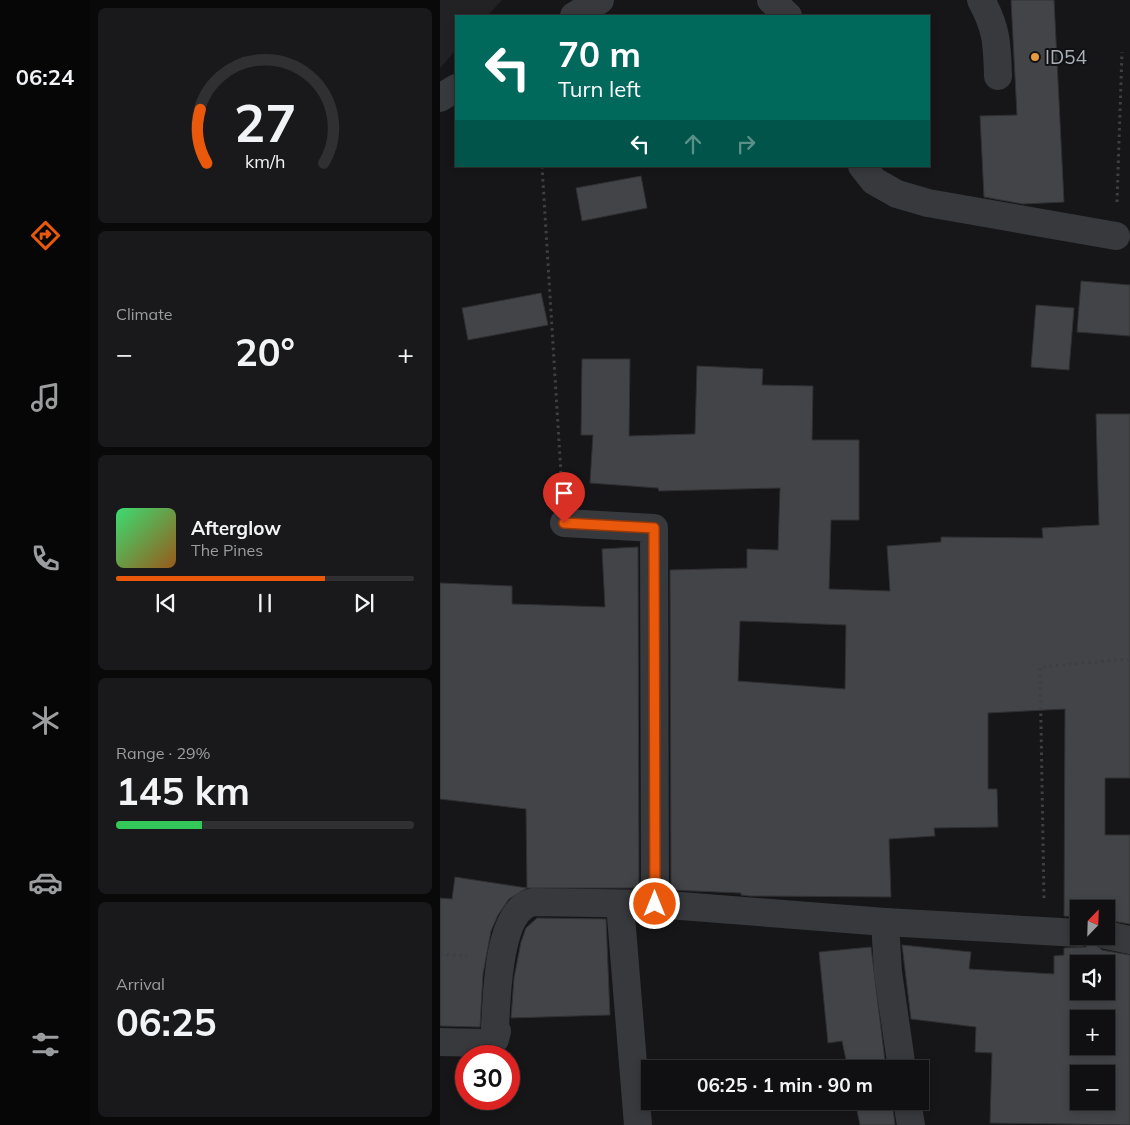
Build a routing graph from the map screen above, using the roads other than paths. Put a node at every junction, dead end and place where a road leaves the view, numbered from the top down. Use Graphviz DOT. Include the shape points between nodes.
graph roads {
  1 [pos="600,0"];
  2 [pos="771,0"];
  3 [pos="981,0"];
  4 [pos="576,15"];
  5 [pos="787,15"];
  6 [pos="998,76"];
  7 [pos="455,89"];
  8 [pos="440,98"];
  9 [pos="863,167"];
  10 [pos="1116,236"];
  11 [pos="564,523"];
  12 [pos="620,904"];
  13 [pos="655,904"];
  14 [pos="884,922"];
  15 [pos="1070,932"];
  16 [pos="1115,937"];
  17 [pos="1130,940"];
  18 [pos="440,1042"];
  19 [pos="901,1060"];
  20 [pos="908,1110"];
  21 [pos="638,1125"];
  22 [pos="911,1125"];
  1 -- 4 [label="street"];
  2 -- 5 [label="street"];
  3 -- 6 [label="street" via="993,20"];
  7 -- 8 [label="street"];
  9 -- 10 [label="street" via="874,181 897,194 928,203"];
  11 -- 13 [label="street" via="654,528"];
  12 -- 13 [label="street"];
  12 -- 18 [label="street" via="523,904 499,959 495,1039 485,1043"];
  12 -- 21 [label="street"];
  13 -- 14 [label="street"];
  14 -- 15 [label="street"];
  14 -- 19 [label="street"];
  16 -- 17 [label="street"];
  20 -- 22 [label="street"];
}
